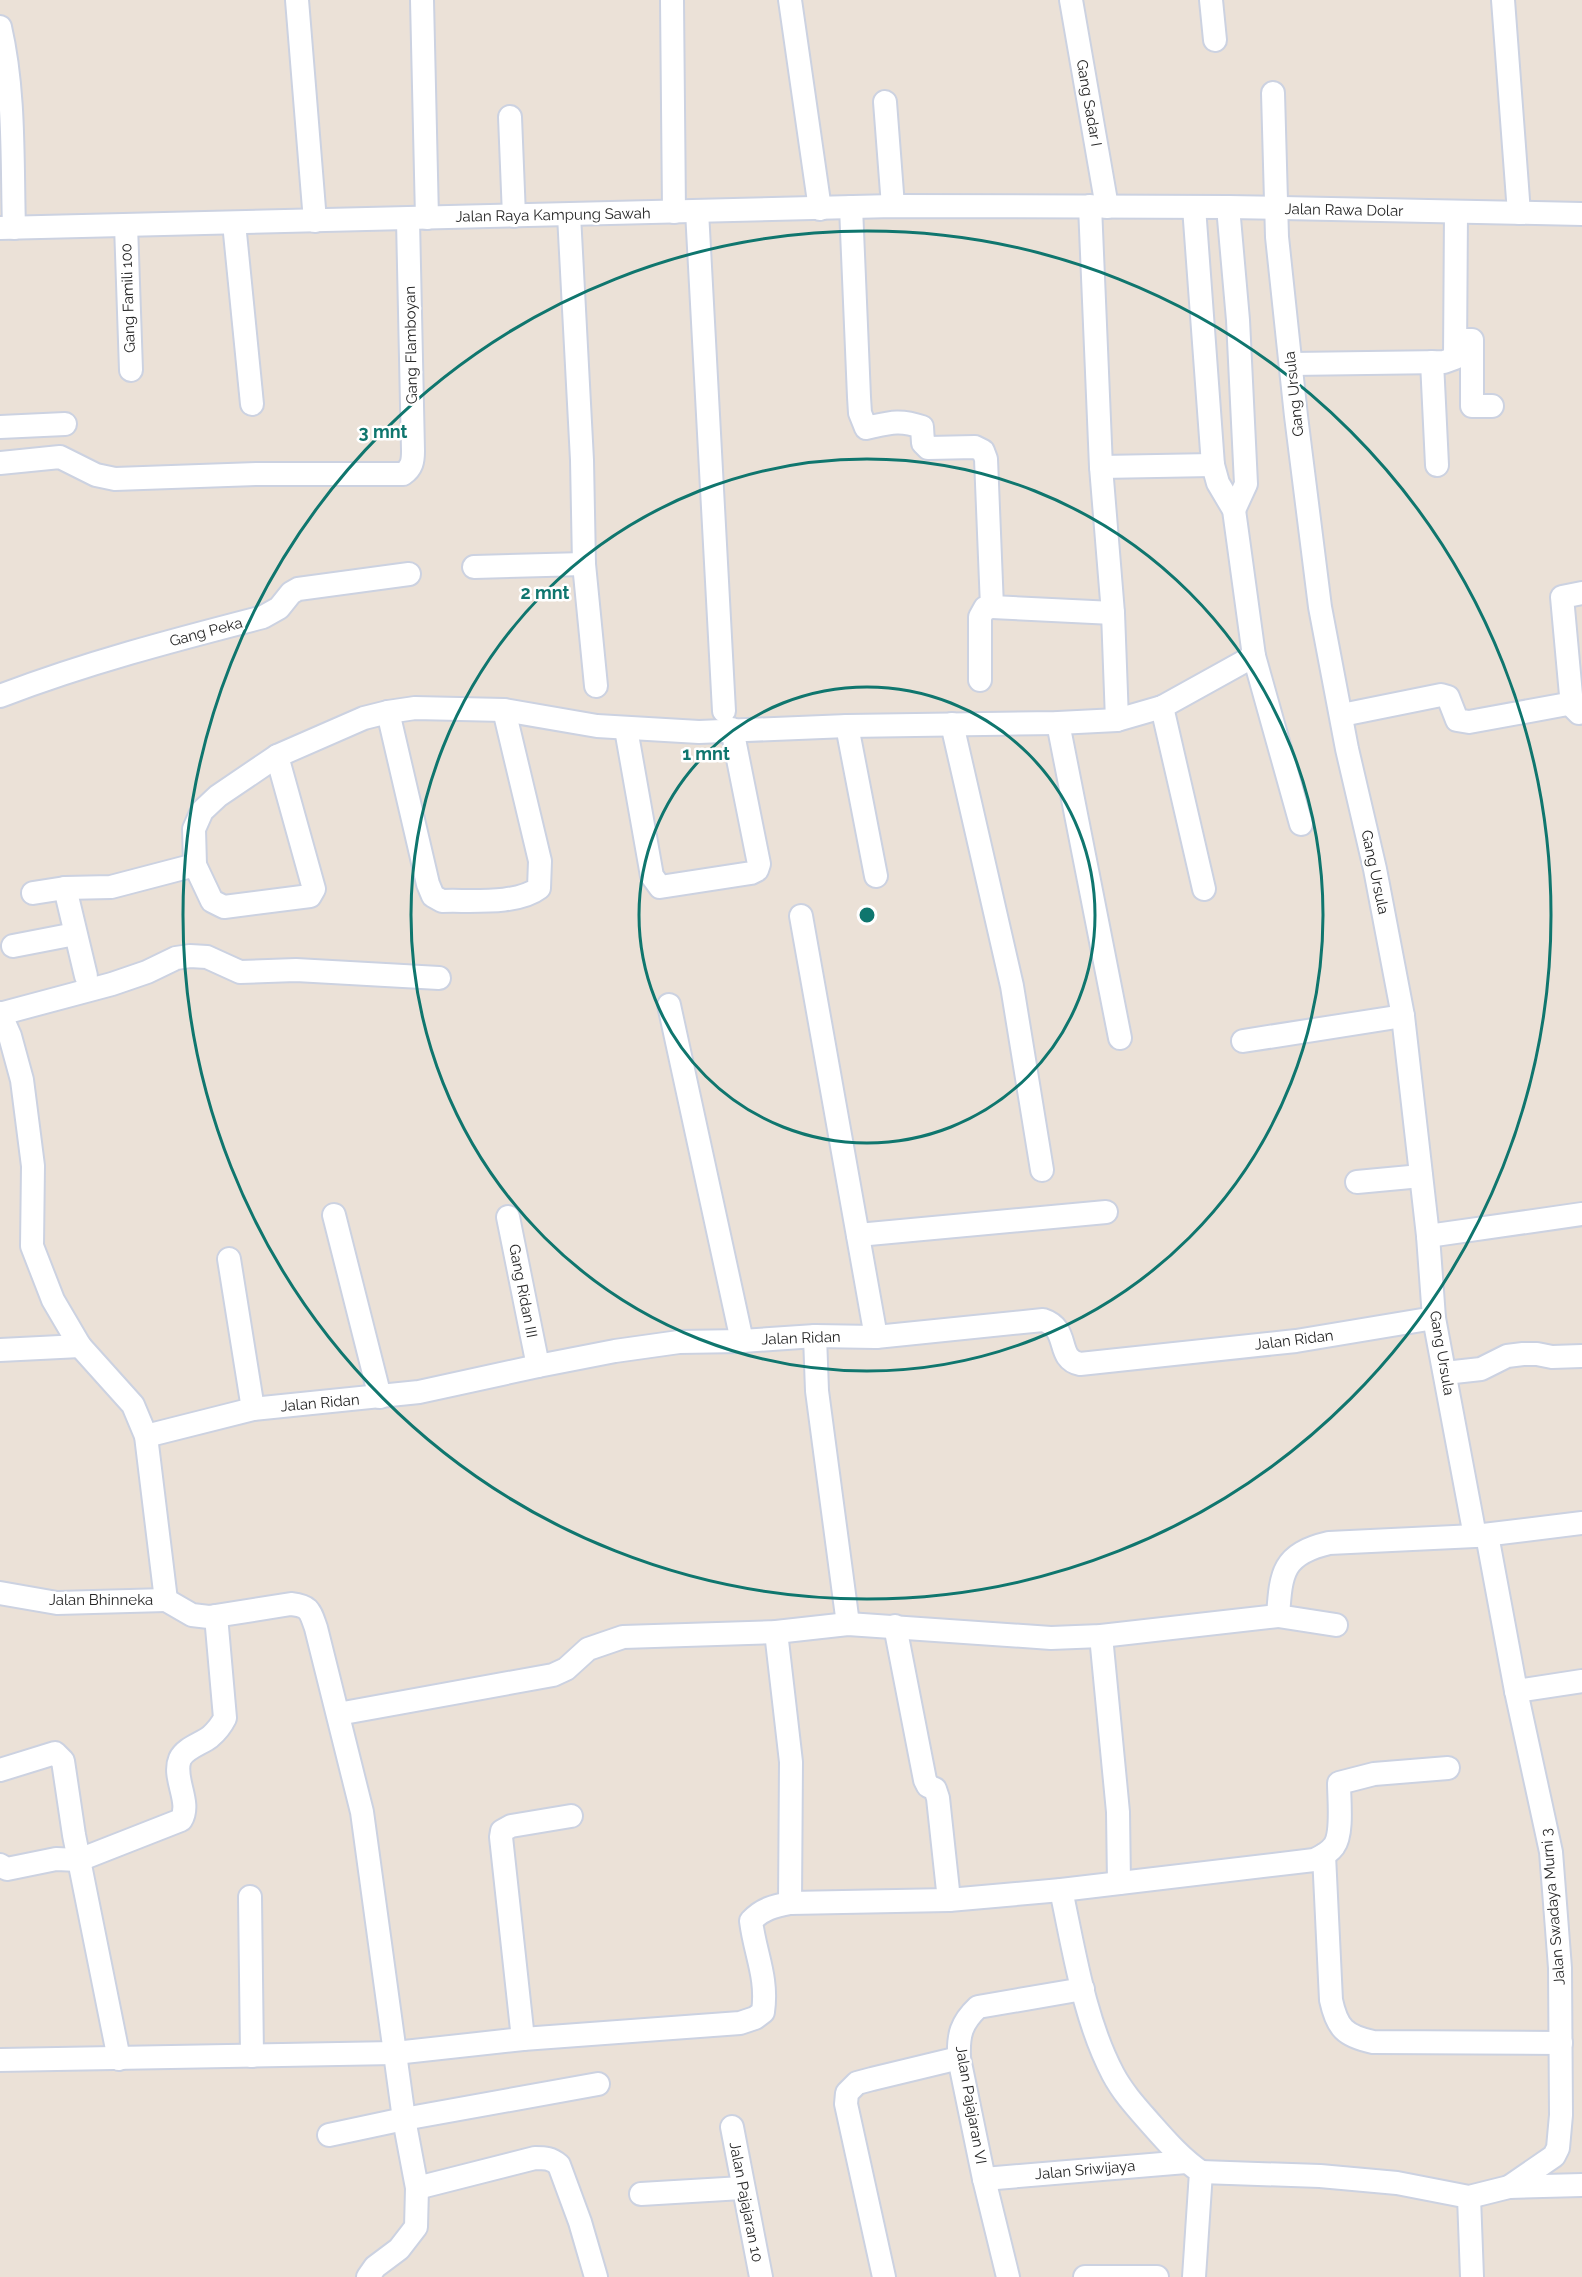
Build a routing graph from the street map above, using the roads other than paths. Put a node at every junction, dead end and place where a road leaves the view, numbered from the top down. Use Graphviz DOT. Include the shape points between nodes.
graph roads {
  1 [pos="297,0"];
  2 [pos="422,0"];
  3 [pos="672,0"];
  4 [pos="790,0"];
  5 [pos="1071,0"];
  6 [pos="1211,0"];
  7 [pos="1503,0"];
  8 [pos="0,27"];
  9 [pos="1215,40"];
  10 [pos="1273,93"];
  11 [pos="885,102"];
  12 [pos="510,117"];
  13 [pos="893,206"];
  14 [pos="1098,206"];
  15 [pos="851,207"];
  16 [pos="1194,207"];
  17 [pos="1228,207"];
  18 [pos="820,209"];
  19 [pos="1275,209"];
  20 [pos="697,211"];
  21 [pos="674,212"];
  22 [pos="1456,212"];
  23 [pos="1519,213"];
  24 [pos="1582,214"];
  25 [pos="569,215"];
  26 [pos="514,216"];
  27 [pos="417,219"];
  28 [pos="315,221"];
  29 [pos="234,223"];
  30 [pos="126,225"];
  31 [pos="7,228"];
  32 [pos="1456,340"];
  33 [pos="1432,362"];
  34 [pos="1291,364"];
  35 [pos="131,370"];
  36 [pos="252,404"];
  37 [pos="1492,406"];
  38 [pos="65,424"];
  39 [pos="0,427"];
  40 [pos="0,463"];
  41 [pos="1214,465"];
  42 [pos="1437,465"];
  43 [pos="1101,467"];
  44 [pos="1234,510"];
  45 [pos="584,564"];
  46 [pos="474,567"];
  47 [pos="409,574"];
  48 [pos="1582,593"];
  49 [pos="992,607"];
  50 [pos="1113,613"];
  51 [pos="1254,656"];
  52 [pos="980,680"];
  53 [pos="596,686"];
  54 [pos="0,696"];
  55 [pos="1162,707"];
  56 [pos="504,710"];
  57 [pos="388,712"];
  58 [pos="1580,712"];
  59 [pos="1342,715"];
  60 [pos="728,720"];
  61 [pos="1117,720"];
  62 [pos="1058,723"];
  63 [pos="952,724"];
  64 [pos="848,726"];
  65 [pos="626,729"];
  66 [pos="277,756"];
  67 [pos="1301,824"];
  68 [pos="195,865"];
  69 [pos="876,876"];
  70 [pos="65,888"];
  71 [pos="1204,889"];
  72 [pos="33,892"];
  73 [pos="801,916"];
  74 [pos="75,934"];
  75 [pos="13,946"];
  76 [pos="87,976"];
  77 [pos="439,978"];
  78 [pos="669,1005"];
  79 [pos="0,1014"];
  80 [pos="1403,1016"];
  81 [pos="1120,1038"];
  82 [pos="1243,1041"];
  83 [pos="1042,1170"];
  84 [pos="1421,1176"];
  85 [pos="1357,1182"];
  86 [pos="1106,1212"];
  87 [pos="1582,1214"];
  88 [pos="334,1215"];
  89 [pos="508,1217"];
  90 [pos="858,1235"];
  91 [pos="1428,1236"];
  92 [pos="229,1259"];
  93 [pos="1434,1318"];
  94 [pos="815,1336"];
  95 [pos="876,1336"];
  96 [pos="742,1341"];
  97 [pos="80,1346"];
  98 [pos="0,1350"];
  99 [pos="1582,1356"];
  100 [pos="538,1366"];
  101 [pos="1445,1373"];
  102 [pos="380,1397"];
  103 [pos="253,1409"];
  104 [pos="146,1436"];
  105 [pos="1582,1523"];
  106 [pos="1481,1536"];
  107 [pos="0,1593"];
  108 [pos="166,1600"];
  109 [pos="216,1616"];
  110 [pos="1278,1616"];
  111 [pos="848,1624"];
  112 [pos="1336,1625"];
  113 [pos="895,1626"];
  114 [pos="776,1632"];
  115 [pos="1101,1636"];
  116 [pos="1582,1681"];
  117 [pos="1516,1691"];
  118 [pos="338,1714"];
  119 [pos="1448,1768"];
  120 [pos="0,1770"];
  121 [pos="571,1816"];
  122 [pos="1324,1855"];
  123 [pos="79,1860"];
  124 [pos="0,1865"];
  125 [pos="1119,1883"];
  126 [pos="1061,1890"];
  127 [pos="250,1897"];
  128 [pos="949,1900"];
  129 [pos="790,1903"];
  130 [pos="1083,1989"];
  131 [pos="523,2039"];
  132 [pos="1561,2043"];
  133 [pos="395,2053"];
  134 [pos="252,2056"];
  135 [pos="959,2058"];
  136 [pos="119,2059"];
  137 [pos="0,2060"];
  138 [pos="598,2084"];
  139 [pos="404,2119"];
  140 [pos="732,2127"];
  141 [pos="329,2135"];
  142 [pos="1194,2167"];
  143 [pos="984,2179"];
  144 [pos="1582,2185"];
  145 [pos="1509,2187"];
  146 [pos="417,2188"];
  147 [pos="742,2188"];
  148 [pos="641,2194"];
  149 [pos="1469,2197"];
  150 [pos="1111,2276"];
  151 [pos="368,2277"];
  152 [pos="596,2277"];
  153 [pos="761,2277"];
  154 [pos="884,2277"];
  155 [pos="1008,2277"];
  156 [pos="1085,2277"];
  157 [pos="1157,2277"];
  158 [pos="1194,2277"];
  159 [pos="1472,2277"];
  1 -- 28 [label="street"];
  2 -- 27 [label="street, Gang Flamboyan"];
  3 -- 21 [label="street"];
  4 -- 18 [label="street"];
  5 -- 14 [label="street, Gang Sadar I"];
  6 -- 9 [label="street"];
  7 -- 23 [label="street"];
  8 -- 31 [label="street" via="11,123"];
  10 -- 19 [label="street, Gang Ursula"];
  11 -- 13 [label="street"];
  12 -- 26 [label="street"];
  13 -- 14 [label="street, Jalan Raya Kampung Sawah"];
  13 -- 15 [label="street, Jalan Raya Kampung Sawah"];
  14 -- 16 [label="street, Jalan Rawa Dolar"];
  14 -- 43 [label="street, Gang Sadar I"];
  15 -- 18 [label="street, Jalan Raya Kampung Sawah"];
  15 -- 49 [label="street" via="863,423 866,428 901,421 911,423 922,427 923,442 928,448 975,447 983,451"];
  16 -- 17 [label="street, Jalan Rawa Dolar"];
  16 -- 41 [label="street"];
  17 -- 19 [label="street, Jalan Rawa Dolar"];
  17 -- 44 [label="street" via="1246,484"];
  18 -- 20 [label="street, Jalan Raya Kampung Sawah"];
  19 -- 22 [label="street, Jalan Rawa Dolar"];
  19 -- 34 [label="street, Gang Ursula"];
  20 -- 21 [label="street, Jalan Raya Kampung Sawah"];
  20 -- 60 [label="street"];
  21 -- 25 [label="street, Jalan Raya Kampung Sawah"];
  22 -- 23 [label="street, Jalan Rawa Dolar"];
  22 -- 32 [label="street"];
  23 -- 24 [label="street, Jalan Rawa Dolar"];
  25 -- 26 [label="street, Jalan Raya Kampung Sawah"];
  25 -- 45 [label="street"];
  26 -- 27 [label="street, Jalan Raya Kampung Sawah"];
  27 -- 28 [label="street, Jalan Raya Kampung Sawah"];
  27 -- 40 [label="street, Gang Flamboyan" via="413,451 409,470 396,475 116,479 96,475 60,457"];
  28 -- 29 [label="street, Jalan Raya Kampung Sawah"];
  29 -- 30 [label="street, Jalan Raya Kampung Sawah"];
  29 -- 36 [label="street"];
  30 -- 31 [label="street, Jalan Raya Kampung Sawah"];
  30 -- 35 [label="street, Gang Famili 100"];
  32 -- 33 [label="street" via="1455,358"];
  32 -- 37 [label="street" via="1472,340 1472,406"];
  33 -- 34 [label="street"];
  33 -- 42 [label="street"];
  34 -- 59 [label="street, Gang Ursula" via="1320,607"];
  38 -- 39 [label="street"];
  41 -- 43 [label="street"];
  41 -- 44 [label="street" via="1218,483"];
  43 -- 50 [label="street, Gang Sadar I"];
  44 -- 51 [label="street"];
  45 -- 46 [label="street"];
  45 -- 53 [label="street"];
  47 -- 54 [label="street, Gang Peka" via="298,589 279,608 263,616 118,656"];
  48 -- 58 [label="street" via="1562,597"];
  49 -- 50 [label="street"];
  49 -- 52 [label="street" via="985,608 980,617"];
  50 -- 61 [label="street, Gang Sadar I"];
  51 -- 55 [label="street"];
  51 -- 67 [label="street"];
  55 -- 61 [label="street"];
  55 -- 71 [label="street"];
  56 -- 57 [label="street" via="414,708"];
  56 -- 57 [label="street" via="540,861 539,888 518,898 442,901 433,896 428,884"];
  56 -- 65 [label="street"];
  57 -- 66 [label="street" via="364,718"];
  58 -- 59 [label="street" via="1469,722 1456,720 1448,697 1441,695"];
  59 -- 80 [label="street, Gang Ursula"];
  60 -- 64 [label="street"];
  60 -- 65 [label="street" via="699,732"];
  60 -- 65 [label="street" via="758,867 751,873 660,887 652,876"];
  61 -- 62 [label="street"];
  62 -- 63 [label="street"];
  62 -- 81 [label="street"];
  63 -- 64 [label="street"];
  63 -- 83 [label="street" via="1012,986"];
  64 -- 69 [label="street"];
  66 -- 68 [label="street" via="202,811 194,830"];
  66 -- 68 [label="street" via="314,889 310,896 224,907 212,901"];
  68 -- 70 [label="street" via="111,887"];
  70 -- 72 [label="street"];
  70 -- 74 [label="street"];
  73 -- 90 [label="street"];
  74 -- 75 [label="street"];
  74 -- 76 [label="street"];
  77 -- 79 [label="street" via="296,970 240,972 207,957 190,956 112,984"];
  78 -- 96 [label="street"];
  79 -- 97 [label="street" via="22,1080 33,1166 32,1246 53,1300"];
  80 -- 82 [label="street"];
  80 -- 84 [label="street, Gang Ursula"];
  84 -- 85 [label="street"];
  84 -- 91 [label="street, Gang Ursula"];
  86 -- 90 [label="street"];
  87 -- 91 [label="street"];
  88 -- 102 [label="street"];
  89 -- 100 [label="street, Gang Ridan III"];
  90 -- 95 [label="street"];
  91 -- 93 [label="street, Gang Ursula"];
  92 -- 103 [label="street"];
  93 -- 95 [label="street, Jalan Ridan" via="1296,1341 1080,1364 1068,1359 1058,1328 1043,1320"];
  93 -- 101 [label="street, Gang Ursula"];
  94 -- 95 [label="street, Jalan Ridan"];
  94 -- 96 [label="street, Jalan Ridan"];
  94 -- 111 [label="street" via="818,1391"];
  96 -- 100 [label="street, Jalan Ridan" via="679,1342"];
  97 -- 98 [label="street"];
  97 -- 104 [label="street" via="133,1405"];
  99 -- 101 [label="street" via="1523,1354 1507,1356 1481,1369"];
  100 -- 102 [label="street, Jalan Ridan"];
  101 -- 106 [label="street, Gang Ursula"];
  102 -- 103 [label="street, Jalan Ridan"];
  103 -- 104 [label="street, Jalan Ridan"];
  104 -- 108 [label="street"];
  105 -- 106 [label="street"];
  106 -- 110 [label="street" via="1329,1543 1307,1549 1289,1564 1280,1579"];
  106 -- 117 [label="street, Jalan Swadaya Murni 3"];
  107 -- 108 [label="street, Jalan Bhinneka" via="57,1603"];
  108 -- 109 [label="street" via="192,1615"];
  109 -- 118 [label="street" via="303,1605 313,1620"];
  109 -- 123 [label="street" via="225,1718 220,1728 180,1759 183,1818"];
  110 -- 112 [label="street"];
  110 -- 115 [label="street"];
  111 -- 113 [label="street"];
  111 -- 114 [label="street"];
  113 -- 115 [label="street" via="1025,1638"];
  113 -- 128 [label="street" via="925,1780 938,1798"];
  114 -- 118 [label="street" via="624,1637 588,1649 553,1676"];
  114 -- 129 [label="street" via="791,1762"];
  115 -- 125 [label="street" via="1118,1812"];
  116 -- 117 [label="street"];
  117 -- 132 [label="street, Jalan Swadaya Murni 3" via="1551,1852"];
  118 -- 133 [label="street" via="362,1812"];
  119 -- 122 [label="street" via="1374,1774 1339,1783 1337,1837 1335,1846"];
  120 -- 123 [label="street" via="55,1753 63,1761"];
  121 -- 131 [label="street" via="502,1831"];
  122 -- 125 [label="street" via="1294,1864"];
  122 -- 132 [label="street" via="1331,2000 1334,2017 1347,2034 1373,2042"];
  123 -- 124 [label="street" via="56,1859 7,1869"];
  123 -- 136 [label="street"];
  125 -- 126 [label="street"];
  126 -- 128 [label="street"];
  126 -- 130 [label="street"];
  127 -- 134 [label="street"];
  128 -- 129 [label="street"];
  129 -- 131 [label="street" via="771,1907 751,1921 766,1994 763,2012 755,2018 740,2023"];
  130 -- 135 [label="street, Jalan Pajajaran VI" via="978,2007 961,2029"];
  130 -- 142 [label="street" via="1101,2049 1126,2096"];
  131 -- 133 [label="street"];
  132 -- 145 [label="street, Jalan Swadaya Murni 3" via="1562,2115 1558,2148 1554,2156"];
  133 -- 134 [label="street"];
  133 -- 139 [label="street"];
  134 -- 136 [label="street"];
  135 -- 143 [label="street, Jalan Pajajaran VI"];
  135 -- 154 [label="street" via="857,2083 847,2093 846,2104"];
  136 -- 137 [label="street"];
  138 -- 139 [label="street"];
  139 -- 141 [label="street"];
  139 -- 146 [label="street"];
  140 -- 147 [label="street, Jalan Pajajaran 10"];
  142 -- 143 [label="street, Jalan Sriwijaya"];
  142 -- 149 [label="street, Jalan Sriwijaya" via="1397,2183"];
  142 -- 158 [label="street"];
  143 -- 155 [label="street, Jalan Pajajaran VI"];
  144 -- 145 [label="street"];
  145 -- 149 [label="street"];
  146 -- 151 [label="street" via="416,2227"];
  146 -- 152 [label="street" via="535,2158 554,2160 580,2222"];
  147 -- 148 [label="street"];
  147 -- 153 [label="street, Jalan Pajajaran 10"];
  149 -- 159 [label="street"];
  150 -- 156 [label="street"];
  150 -- 157 [label="street"];
}
